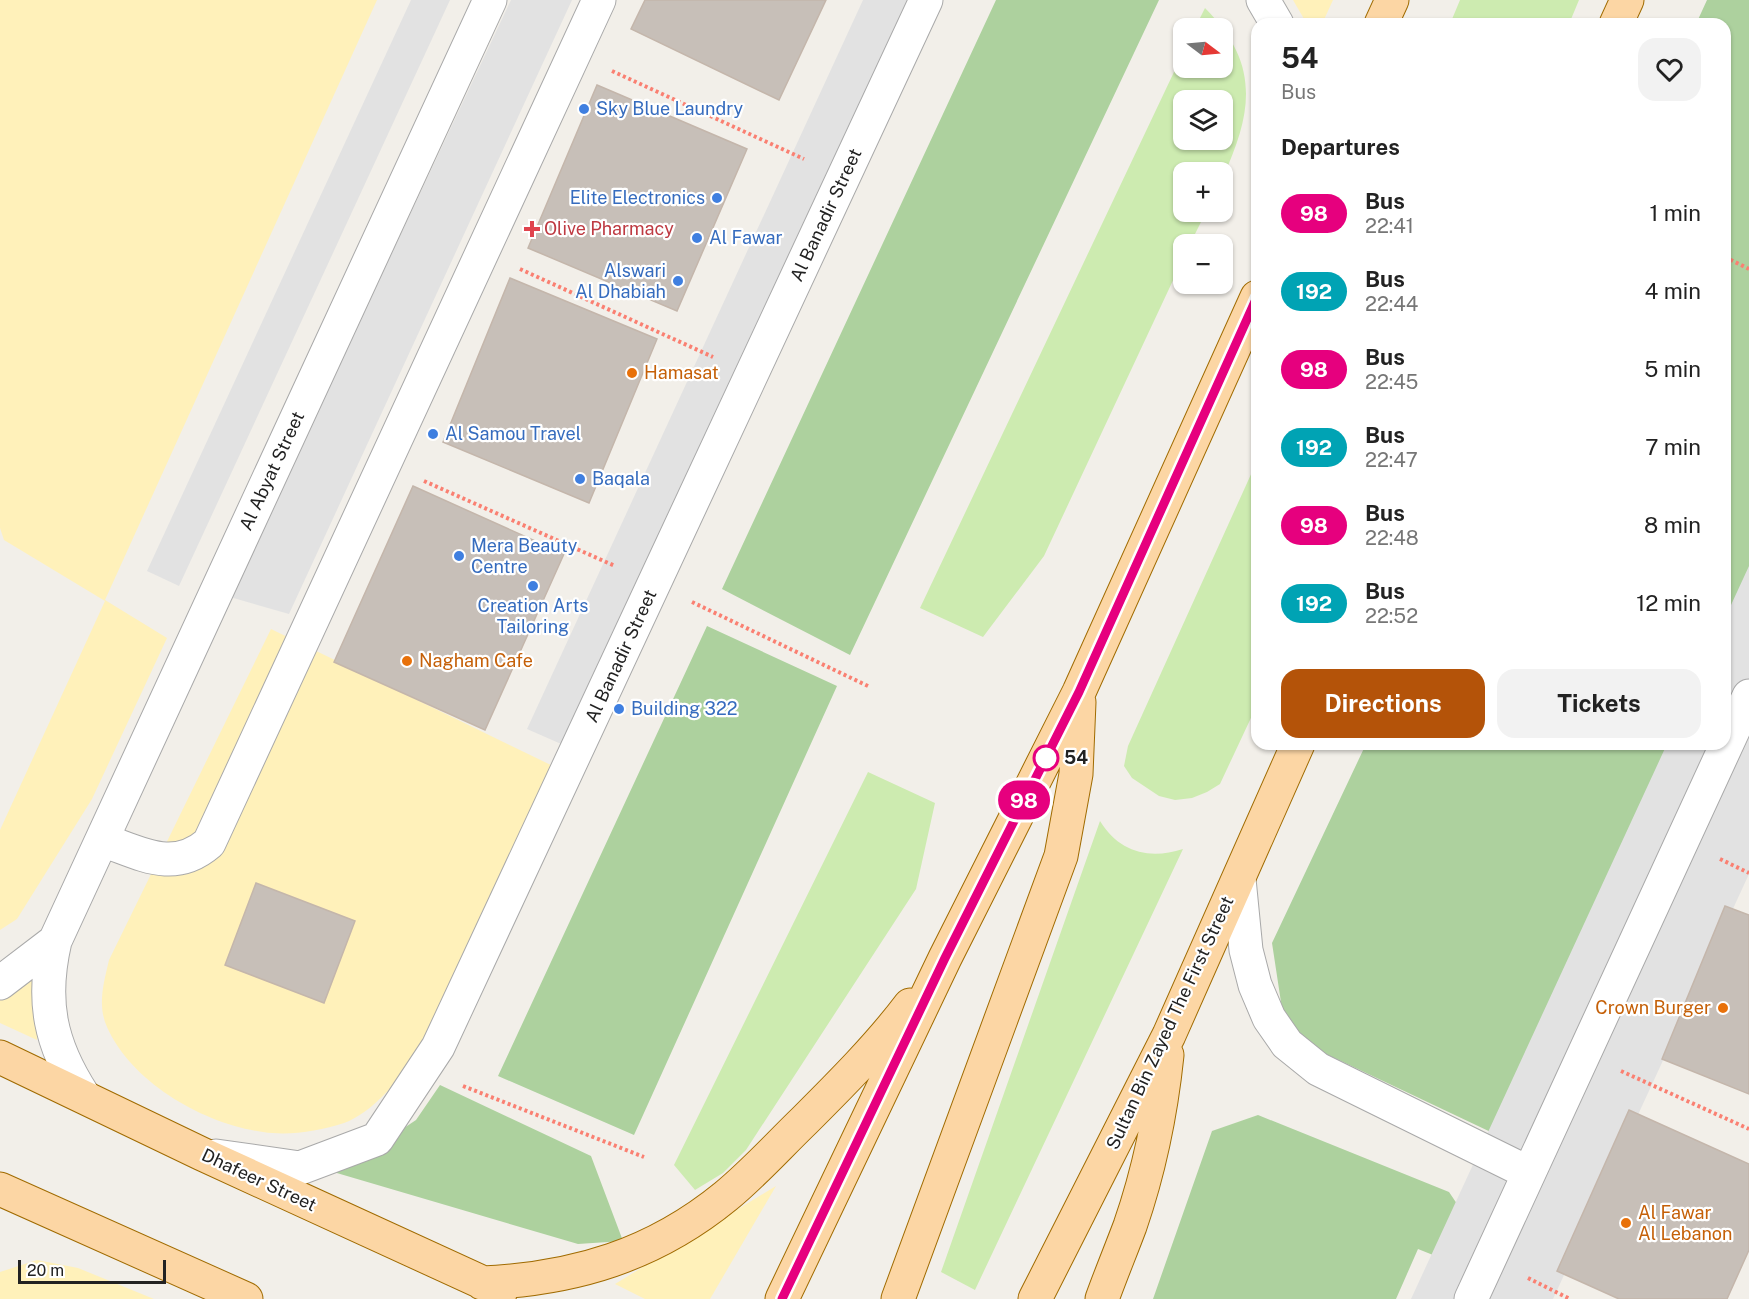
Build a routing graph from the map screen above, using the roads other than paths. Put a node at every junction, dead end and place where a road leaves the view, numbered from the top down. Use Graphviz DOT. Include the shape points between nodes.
graph roads {
  1 [pos="489,0"];
  2 [pos="599,0"];
  3 [pos="926,0"];
  4 [pos="1263,0"];
  5 [pos="1392,0"];
  6 [pos="1627,0"];
  7 [pos="1274,18"];
  8 [pos="1384,18"];
  9 [pos="1619,18"];
  10 [pos="1251,310"];
  11 [pos="1079,692"];
  12 [pos="1749,696"];
  13 [pos="1731,735"];
  14 [pos="1295,750"];
  15 [pos="1724,750"];
  16 [pos="102,840"];
  17 [pos="1239,879"];
  18 [pos="55,941"];
  19 [pos="945,958"];
  20 [pos="0,983"];
  21 [pos="1169,1035"];
  22 [pos="0,1057"];
  23 [pos="83,1095"];
  24 [pos="202,1154"];
  25 [pos="1529,1173"];
  26 [pos="0,1189"];
  27 [pos="482,1283"];
  28 [pos="246,1299"];
  29 [pos="519,1299"];
  30 [pos="782,1299"];
  31 [pos="898,1299"];
  32 [pos="1035,1299"];
  33 [pos="1102,1299"];
  34 [pos="1472,1299"];
  1 -- 16 [label="street, Al Abyat Street"];
  2 -- 16 [label="street" via="209,843 195,855 166,861"];
  3 -- 24 [label="street, Al Banadir Street" via="438,1047 377,1139 300,1168"];
  4 -- 7 [label="street"];
  5 -- 8 [label="main road"];
  6 -- 9 [label="main road"];
  10 -- 11 [label="main road"];
  11 -- 19 [label="main road"];
  11 -- 31 [label="main road" via="1076,774 1061,856"];
  12 -- 13 [label="street"];
  14 -- 17 [label="main road, Sultan Bin Zayed The First Street"];
  15 -- 25 [label="street"];
  16 -- 18 [label="street, Al Abyat Street"];
  17 -- 21 [label="main road, Sultan Bin Zayed The First Street"];
  17 -- 25 [label="street" via="1246,950 1255,985 1269,1018 1287,1044 1318,1069"];
  18 -- 20 [label="street, Al Abyat Street"];
  18 -- 23 [label="street, Al Abyat Street" via="49,968 50,1021 57,1048"];
  19 -- 27 [label="main road" via="907,1009 820,1105 727,1195 696,1219 634,1253 604,1264 529,1281"];
  19 -- 30 [label="main road"];
  21 -- 32 [label="main road, Sultan Bin Zayed The First Street"];
  21 -- 33 [label="main road" via="1163,1097 1150,1158"];
  22 -- 23 [label="main road, Dhafeer Street"];
  23 -- 24 [label="main road, Dhafeer Street"];
  24 -- 27 [label="main road, Dhafeer Street"];
  25 -- 34 [label="street"];
  26 -- 28 [label="main road"];
  27 -- 29 [label="main road, Dhafeer Street"];
}
